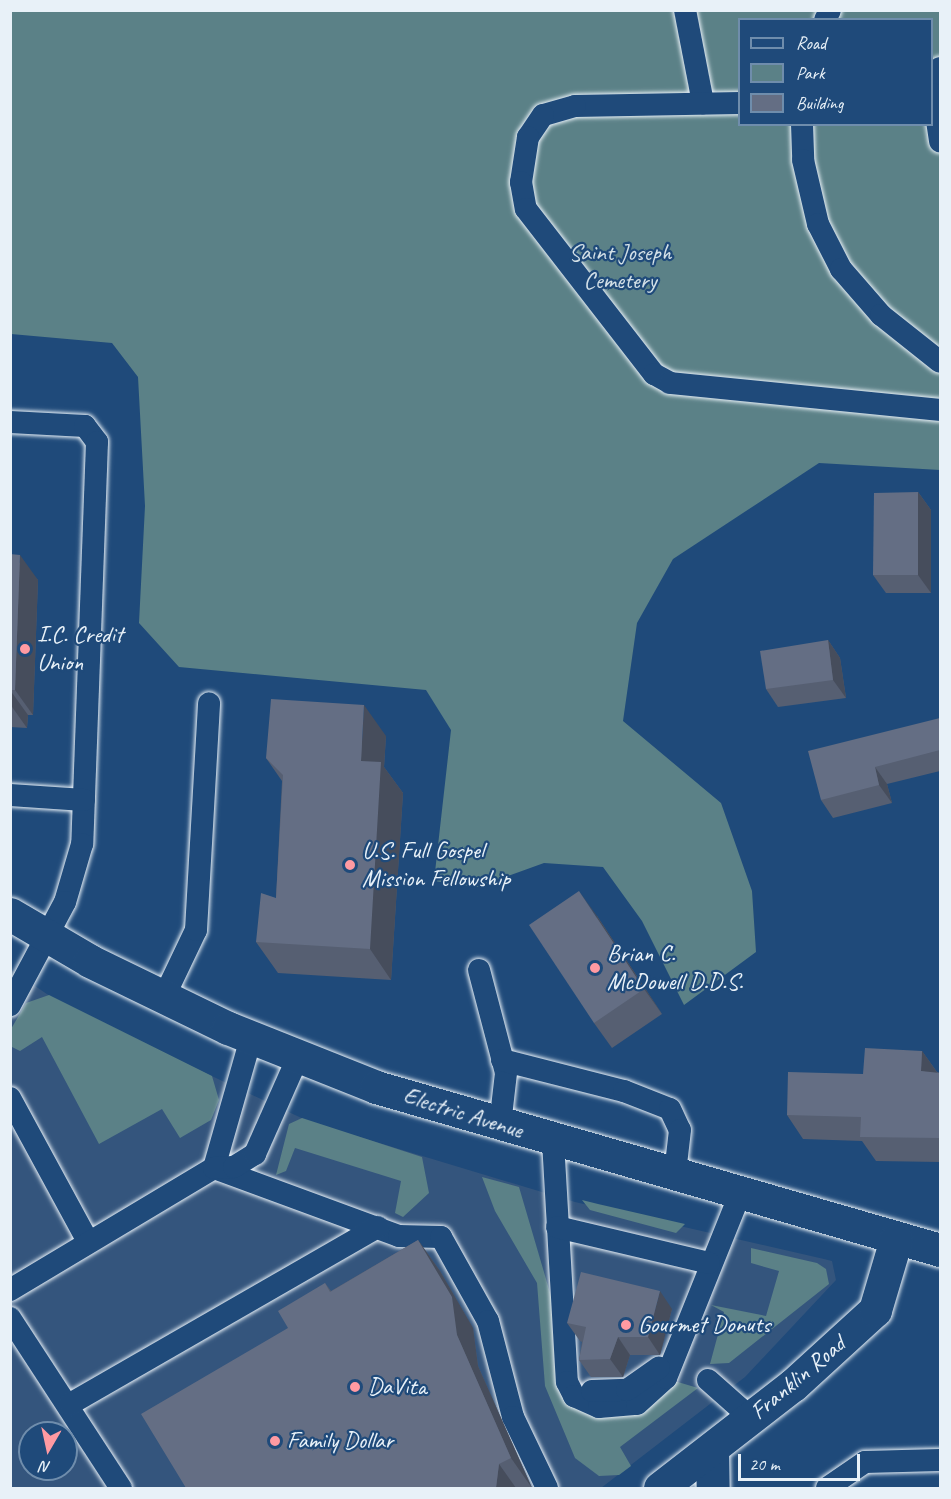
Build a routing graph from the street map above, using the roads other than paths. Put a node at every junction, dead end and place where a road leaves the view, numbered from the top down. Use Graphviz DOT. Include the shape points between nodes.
graph roads {
  1 [pos="685,10"];
  2 [pos="940,68"];
  3 [pos="738,102"];
  4 [pos="704,103"];
  5 [pos="802,126"];
  6 [pos="940,141"];
  7 [pos="940,362"];
  8 [pos="940,410"];
  9 [pos="10,422"];
  10 [pos="209,703"];
  11 [pos="10,795"];
  12 [pos="84,800"];
  13 [pos="10,914"];
  14 [pos="49,937"];
  15 [pos="479,970"];
  16 [pos="164,997"];
  17 [pos="10,1005"];
  18 [pos="251,1038"];
  19 [pos="298,1056"];
  20 [pos="502,1060"];
  21 [pos="10,1098"];
  22 [pos="500,1125"];
  23 [pos="553,1141"];
  24 [pos="214,1168"];
  25 [pos="675,1173"];
  26 [pos="741,1191"];
  27 [pos="378,1227"];
  28 [pos="556,1227"];
  29 [pos="896,1239"];
  30 [pos="87,1240"];
  31 [pos="940,1250"];
  32 [pos="709,1263"];
  33 [pos="10,1290"];
  34 [pos="10,1317"];
  35 [pos="708,1380"];
  36 [pos="70,1404"];
  37 [pos="751,1418"];
  38 [pos="712,1449"];
  39 [pos="940,1460"];
  40 [pos="121,1488"];
  41 [pos="547,1488"];
  42 [pos="660,1488"];
  43 [pos="713,1488"];
  44 [pos="827,1488"];
  1 -- 4 [label="lane"];
  2 -- 6 [label="lane" via="933,94"];
  3 -- 4 [label="lane"];
  4 -- 8 [label="lane" via="575,106 543,115 528,137 521,182 526,209 548,243 654,374 670,383"];
  5 -- 7 [label="lane" via="803,160 818,225 841,269 881,315"];
  9 -- 12 [label="lane" via="85,426 96,434"];
  10 -- 16 [label="lane" via="196,930"];
  11 -- 12 [label="lane"];
  12 -- 14 [label="lane" via="78,866"];
  13 -- 14 [label="main road, Electric Avenue"];
  14 -- 16 [label="main road, Electric Avenue"];
  14 -- 17 [label="lane"];
  15 -- 20 [label="lane"];
  16 -- 18 [label="main road, Electric Avenue"];
  18 -- 19 [label="main road, Electric Avenue"];
  18 -- 24 [label="lane"];
  19 -- 22 [label="main road, Electric Avenue" via="376,1087"];
  19 -- 24 [label="lane" via="255,1154 234,1167"];
  20 -- 22 [label="lane" via="507,1090"];
  20 -- 25 [label="lane" via="624,1091 670,1109 680,1130"];
  21 -- 30 [label="lane"];
  22 -- 23 [label="main road, Electric Avenue"];
  23 -- 25 [label="main road, Electric Avenue"];
  23 -- 28 [label="lane"];
  24 -- 27 [label="lane"];
  24 -- 30 [label="lane"];
  25 -- 26 [label="main road, Electric Avenue"];
  26 -- 29 [label="main road, Electric Avenue"];
  26 -- 32 [label="lane"];
  27 -- 36 [label="lane"];
  27 -- 41 [label="lane" via="405,1237 428,1233 441,1237 488,1321 513,1418"];
  28 -- 32 [label="lane"];
  28 -- 32 [label="lane" via="570,1390 581,1400 612,1408 637,1404 666,1378"];
  29 -- 31 [label="main road, Electric Avenue"];
  29 -- 37 [label="main road, Franklin Road" via="875,1310"];
  30 -- 33 [label="lane"];
  34 -- 36 [label="lane"];
  35 -- 37 [label="lane"];
  36 -- 40 [label="lane"];
  37 -- 38 [label="main road, Franklin Road"];
  38 -- 42 [label="main road, Franklin Road"];
  38 -- 43 [label="main road"];
  39 -- 44 [label="lane" via="865,1462"];
}
